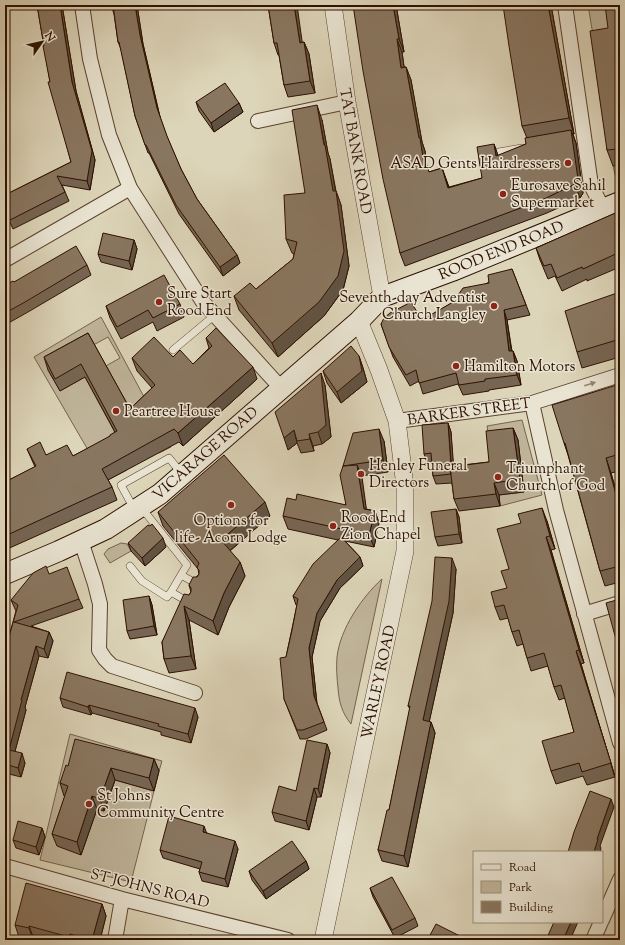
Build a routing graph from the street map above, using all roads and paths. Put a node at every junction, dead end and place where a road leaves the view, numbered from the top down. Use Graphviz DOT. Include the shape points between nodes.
graph roads {
  1 [pos="82,5"];
  2 [pos="333,5"];
  3 [pos="565,5"];
  4 [pos="347,102"];
  5 [pos="258,121"];
  6 [pos="531,146"];
  7 [pos="485,154"];
  8 [pos="130,188"];
  9 [pos="612,205"];
  10 [pos="5,260"];
  11 [pos="382,297"];
  12 [pos="215,315"];
  13 [pos="359,321"];
  14 [pos="173,350"];
  15 [pos="620,375"];
  16 [pos="281,388"];
  17 [pos="532,403"];
  18 [pos="397,421"];
  19 [pos="182,474"];
  20 [pos="138,508"];
  21 [pos="81,541"];
  22 [pos="130,566"];
  23 [pos="5,574"];
  24 [pos="181,575"];
  25 [pos="200,586"];
  26 [pos="171,592"];
  27 [pos="620,603"];
  28 [pos="192,604"];
  29 [pos="584,614"];
  30 [pos="195,693"];
  31 [pos="620,743"];
  32 [pos="5,866"];
  33 [pos="620,879"];
  34 [pos="122,899"];
  35 [pos="603,919"];
  36 [pos="601,923"];
  37 [pos="115,940"];
  38 [pos="288,940"];
  39 [pos="323,940"];
  40 [pos="593,940"];
  1 -- 8 [label="street" via="90,59 109,135"];
  2 -- 4 [label="street, TAT BANK ROAD"];
  3 -- 9 [label="street" via="580,138 591,185"];
  4 -- 5 [label="street"];
  4 -- 11 [label="street, TAT BANK ROAD"];
  6 -- 7 [label="lane"];
  8 -- 10 [label="street"];
  8 -- 12 [label="street" via="203,302"];
  9 -- 11 [label="main road, ROOD END ROAD"];
  11 -- 13 [label="main road, VICARAGE ROAD"];
  12 -- 14 [label="lane"];
  12 -- 16 [label="street"];
  13 -- 16 [label="main road, VICARAGE ROAD"];
  13 -- 18 [label="street, BARKER STREET" via="380,370"];
  17 -- 15 [label="street, BARKER STREET, one-way"];
  16 -- 19 [label="main road, VICARAGE ROAD"];
  17 -- 18 [label="street, BARKER STREET"];
  17 -- 29 [label="street" via="556,510"];
  18 -- 39 [label="street, WARLEY ROAD" via="405,486 405,551"];
  19 -- 20 [label="main road, VICARAGE ROAD" via="160,494"];
  19 -- 20 [label="lane" via="169,458 121,485"];
  20 -- 21 [label="main road, VICARAGE ROAD" via="106,529"];
  20 -- 24 [label="lane" via="187,565"];
  21 -- 23 [label="main road, VICARAGE ROAD"];
  21 -- 30 [label="street" via="100,604 99,650 105,658 112,666"];
  22 -- 26 [label="lane" via="142,581 167,597"];
  24 -- 25 [label="lane"];
  24 -- 26 [label="lane"];
  26 -- 28 [label="lane"];
  27 -- 29 [label="street"];
  29 -- 31 [label="street"];
  32 -- 34 [label="street, ST JOHNS ROAD"];
  33 -- 35 [label="street"];
  34 -- 37 [label="street"];
  34 -- 38 [label="street, ST JOHNS ROAD"];
  36 -- 40 [label="street"];
}
